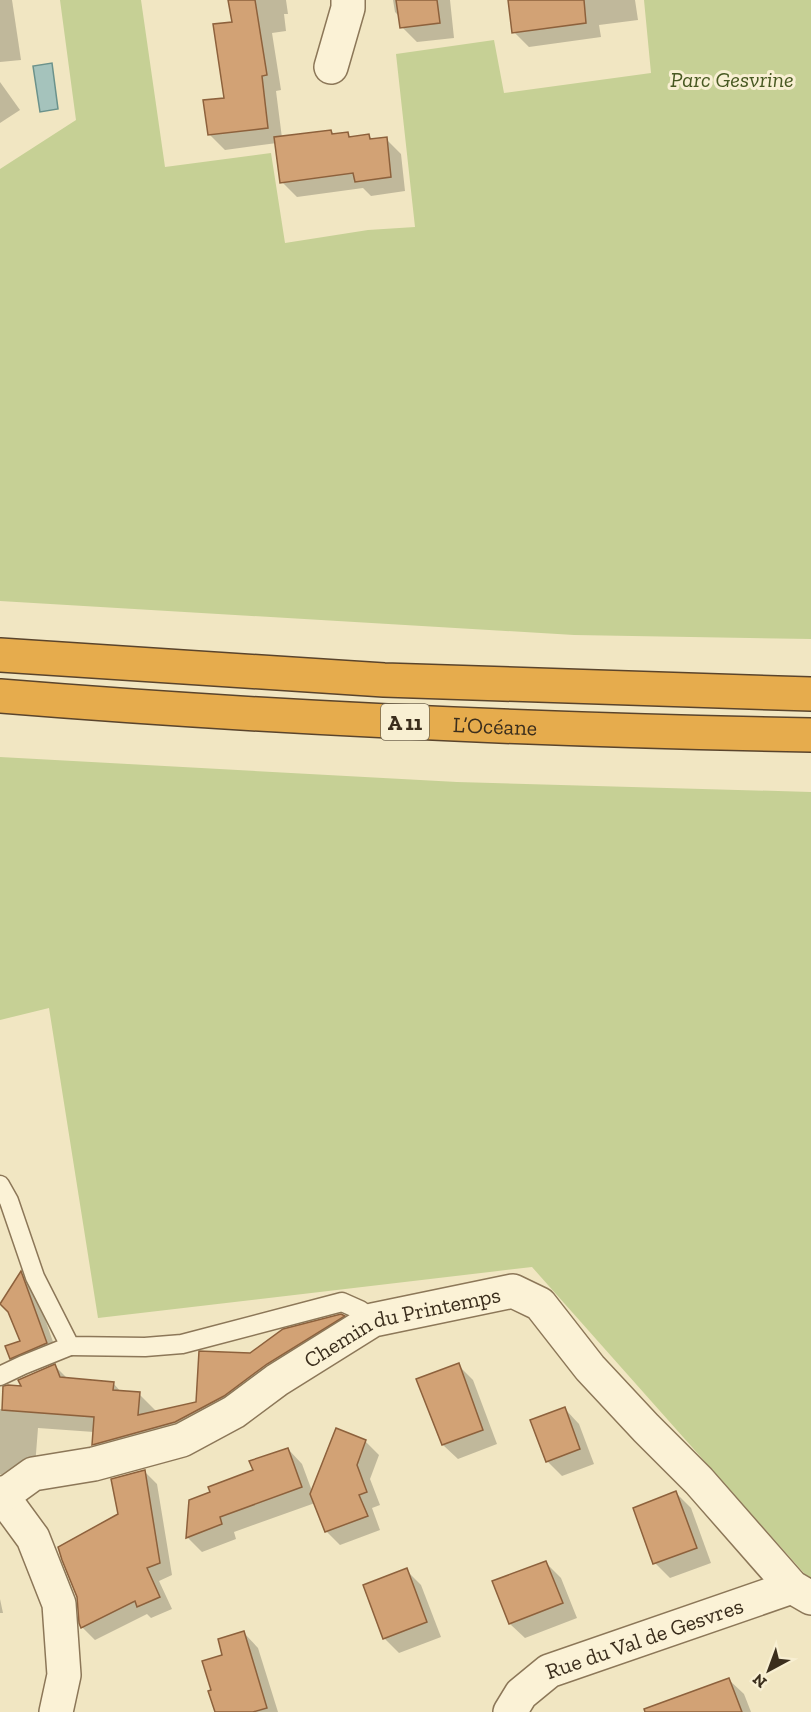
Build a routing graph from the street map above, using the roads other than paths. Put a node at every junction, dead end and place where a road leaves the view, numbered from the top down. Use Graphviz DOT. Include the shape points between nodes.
graph roads {
  1 [pos="348,0"];
  2 [pos="331,67"];
  3 [pos="0,655"];
  4 [pos="811,694"];
  5 [pos="0,696"];
  6 [pos="811,735"];
  7 [pos="0,1185"];
  8 [pos="374,1320"];
  9 [pos="70,1346"];
  10 [pos="0,1376"];
  11 [pos="2,1494"];
  12 [pos="802,1592"];
  13 [pos="56,1712"];
  14 [pos="510,1712"];
  1 -- 2 [label="street"];
  3 -- 4 [label="highway, L’Océane / A 11" via="384,680"];
  5 -- 6 [label="highway, L’Océane / A 11" via="366,720"];
  7 -- 9 [label="lane" via="35,1277"];
  8 -- 9 [label="lane" via="342,1302 182,1344"];
  8 -- 11 [label="street, Chemin du Printemps" via="277,1380 234,1412 182,1440 94,1464 33,1474"];
  8 -- 12 [label="street, Chemin du Printemps" via="513,1291 540,1304 590,1368"];
  9 -- 10 [label="lane"];
  11 -- 13 [label="street" via="33,1538 59,1604 64,1675"];
  12 -- 14 [label="street, Rue du Val de Gesvres" via="549,1671 521,1694"];
}
